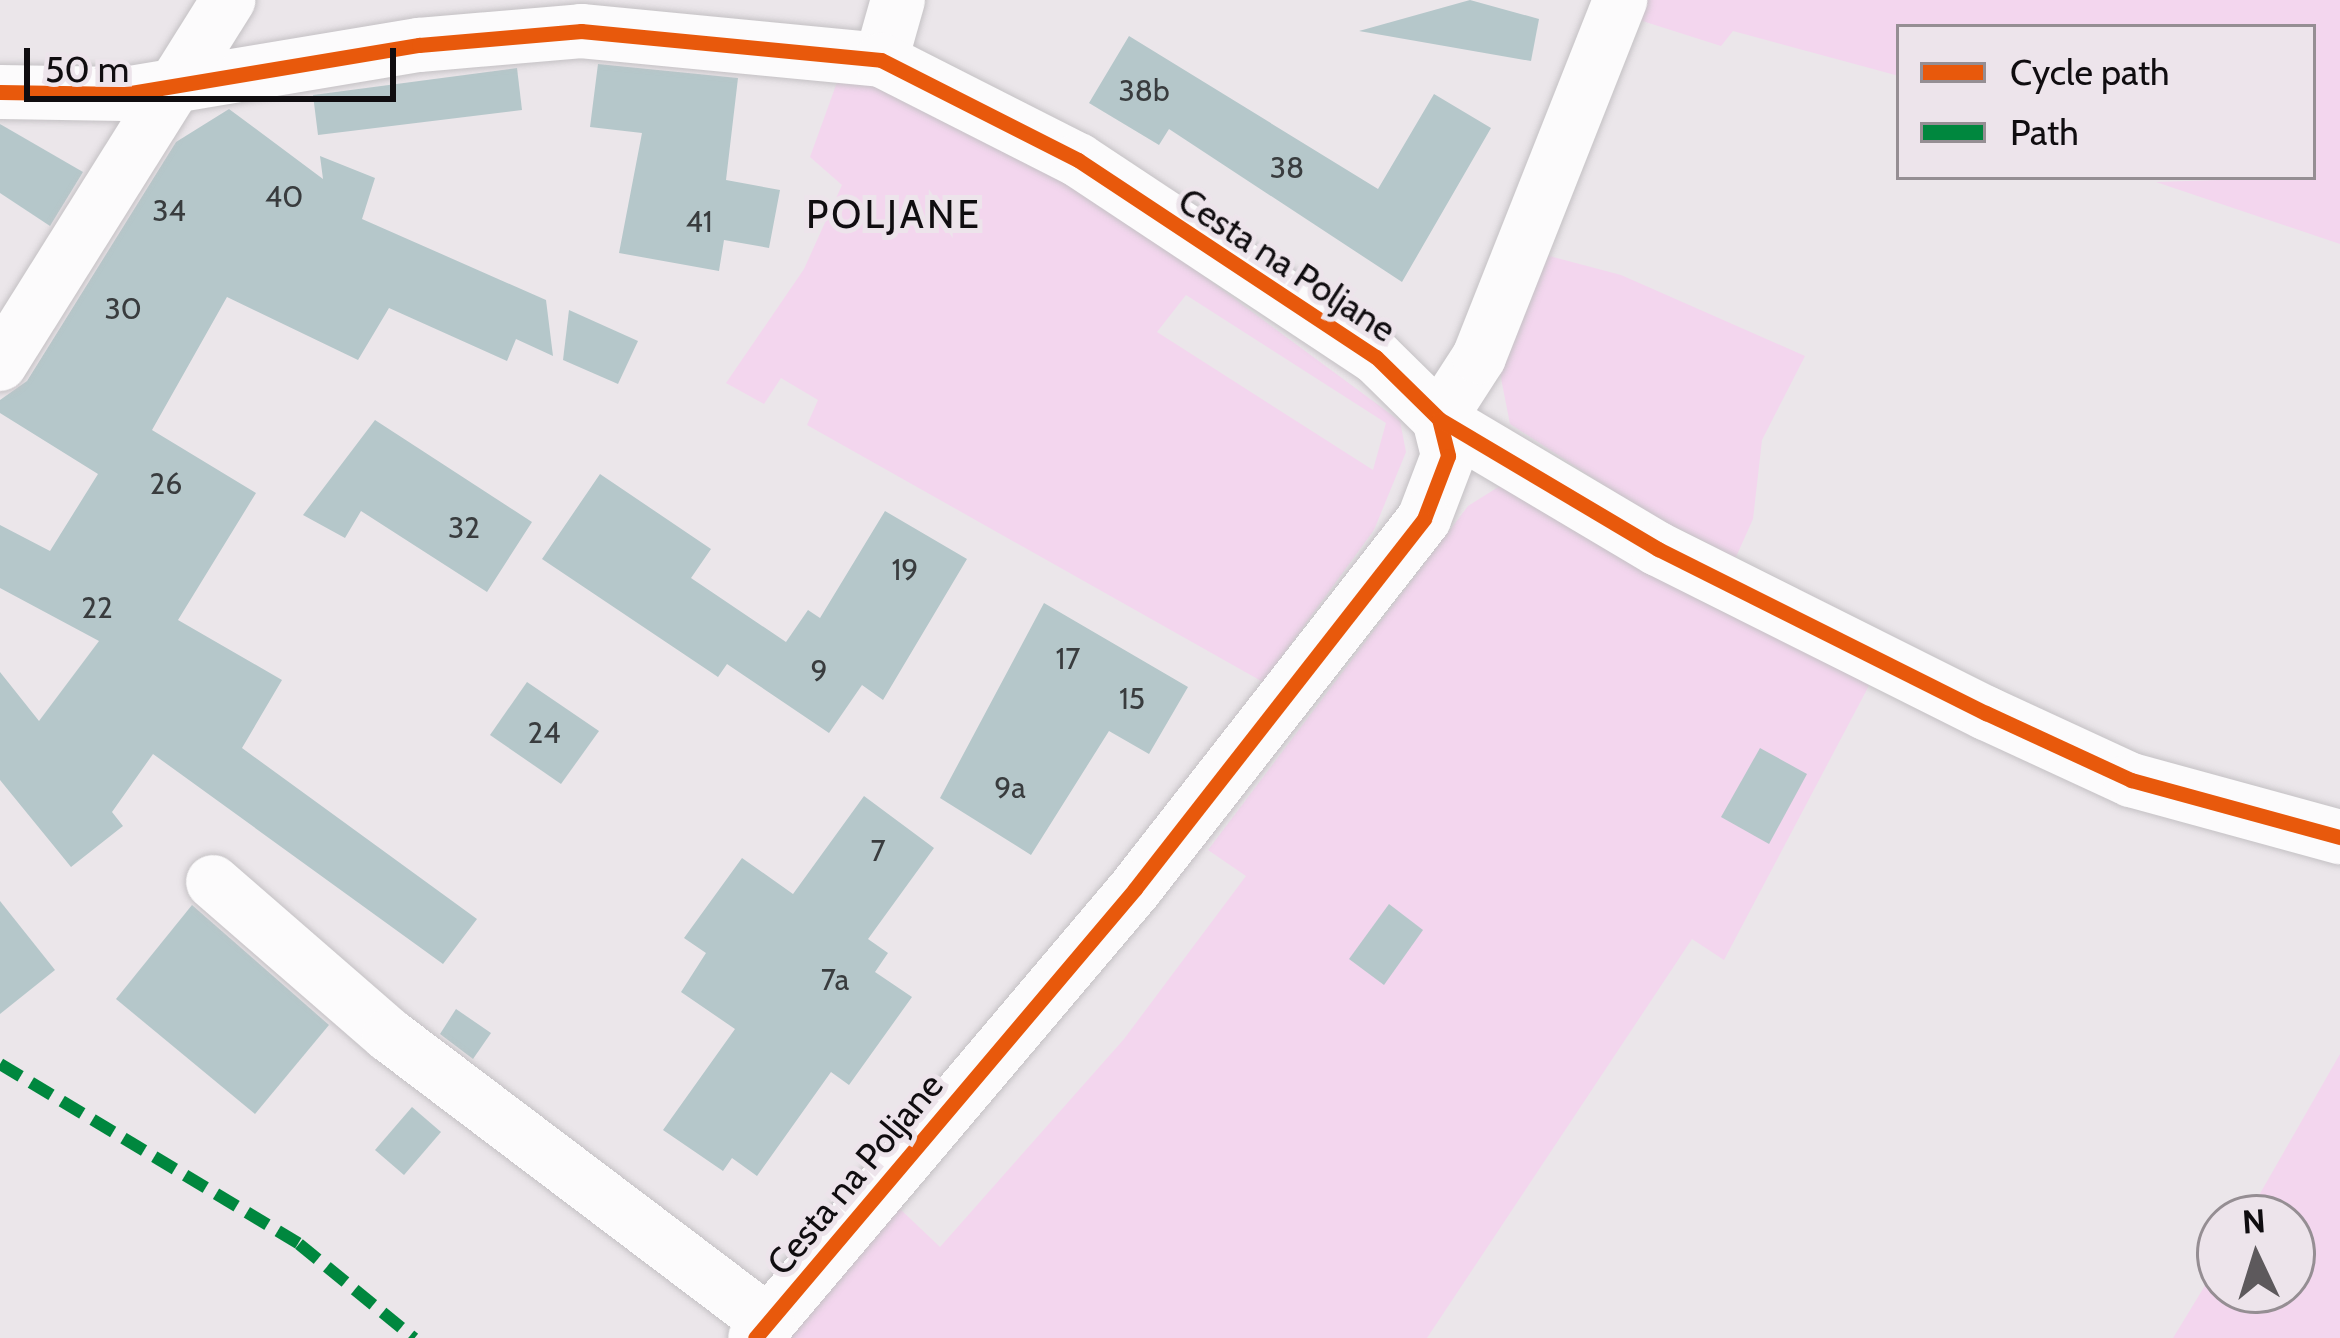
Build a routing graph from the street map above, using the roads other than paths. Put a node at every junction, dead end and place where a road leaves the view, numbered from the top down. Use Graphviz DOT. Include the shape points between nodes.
graph roads {
  1 [pos="229,0"];
  2 [pos="898,0"];
  3 [pos="1620,0"];
  4 [pos="881,60"];
  5 [pos="178,85"];
  6 [pos="0,92"];
  7 [pos="0,364"];
  8 [pos="1439,419"];
  9 [pos="2340,837"];
  10 [pos="213,882"];
  11 [pos="762,1330"];
  1 -- 5 [label="street"];
  2 -- 4 [label="street"];
  3 -- 8 [label="street" via="1479,357"];
  4 -- 5 [label="street, Cesta na Poljane" via="581,31"];
  4 -- 8 [label="street, Cesta na Poljane" via="1078,160 1376,357"];
  5 -- 6 [label="street, Cesta na Poljane"];
  5 -- 7 [label="street"];
  8 -- 9 [label="street" via="1658,548 1986,713 2131,780"];
  8 -- 11 [label="street, Cesta na Poljane" via="1443,477 1411,536 1135,889"];
  10 -- 11 [label="street" via="389,1035"];
}
